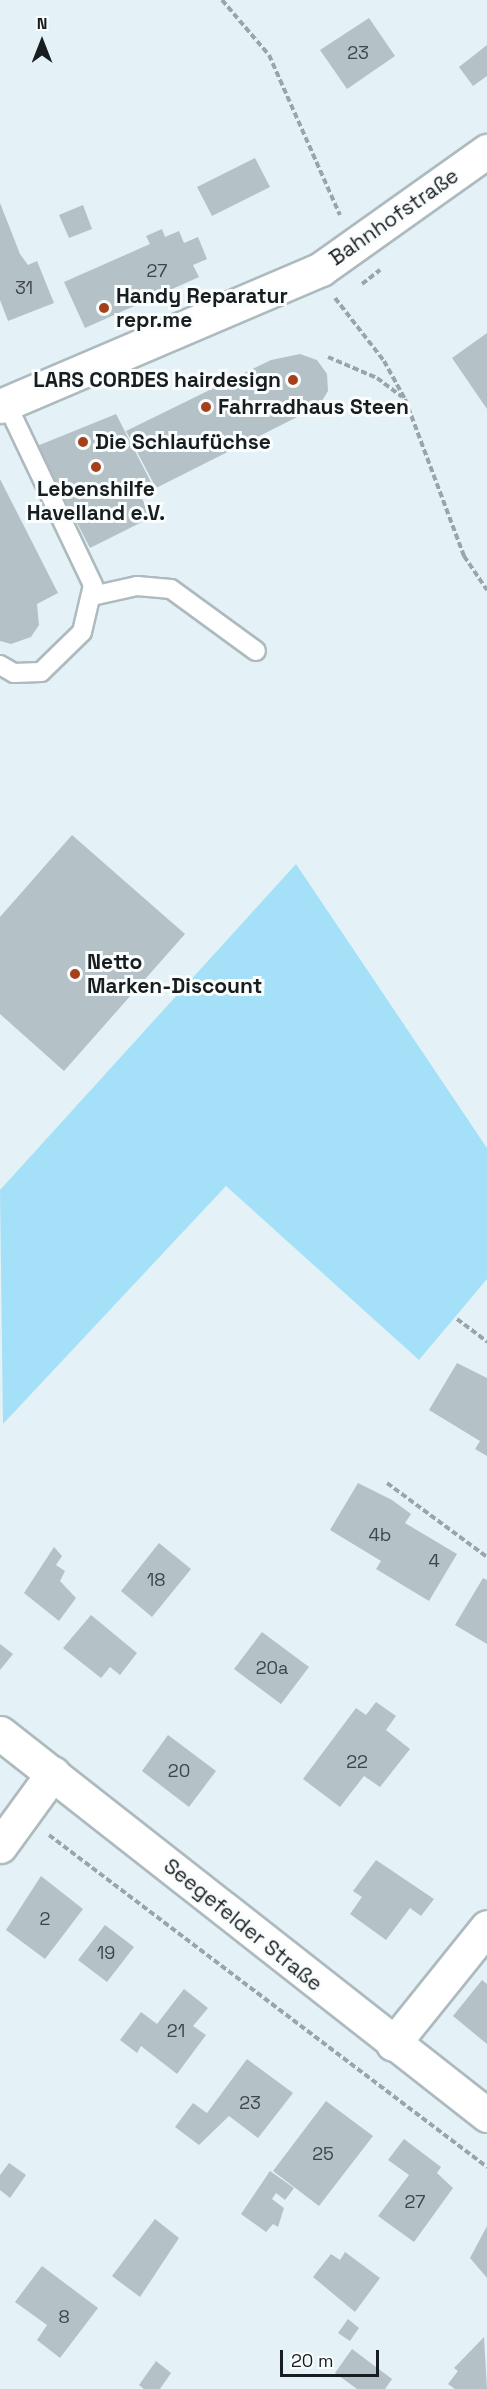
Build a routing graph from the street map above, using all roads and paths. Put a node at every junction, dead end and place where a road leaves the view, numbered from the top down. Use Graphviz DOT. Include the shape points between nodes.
graph roads {
  1 [pos="222,0"];
  2 [pos="487,151"];
  3 [pos="344,224"];
  4 [pos="334,297"];
  5 [pos="328,357"];
  6 [pos="405,399"];
  7 [pos="3,405"];
  8 [pos="487,590"];
  9 [pos="92,596"];
  10 [pos="256,651"];
  11 [pos="0,665"];
  12 [pos="457,1319"];
  13 [pos="487,1342"];
  14 [pos="387,1483"];
  15 [pos="487,1557"];
  16 [pos="0,1733"];
  17 [pos="53,1773"];
  18 [pos="26,1810"];
  19 [pos="0,1846"];
  20 [pos="487,1927"];
  21 [pos="393,2044"];
  22 [pos="487,2115"];
  23 [pos="487,2167"];
  1 -- 3 [label="path" via="269,55"];
  2 -- 7 [label="street, Bahnhofstraße" via="321,268"];
  4 -- 6 [label="path" via="384,361"];
  5 -- 6 [label="path" via="377,378"];
  6 -- 8 [label="path" via="464,556"];
  7 -- 9 [label="lane" via="93,585"];
  9 -- 10 [label="lane" via="137,586 171,589"];
  9 -- 11 [label="lane" via="82,632 41,672 14,673"];
  12 -- 13 [label="path"];
  14 -- 15 [label="path"];
  16 -- 17 [label="street, Seegefelder Straße"];
  17 -- 18 [label="street"];
  17 -- 21 [label="street, Seegefelder Straße"];
  18 -- 19 [label="street"];
  18 -- 23 [label="path" via="49,1835"];
  20 -- 21 [label="street"];
  21 -- 22 [label="street, Seegefelder Straße"];
}
